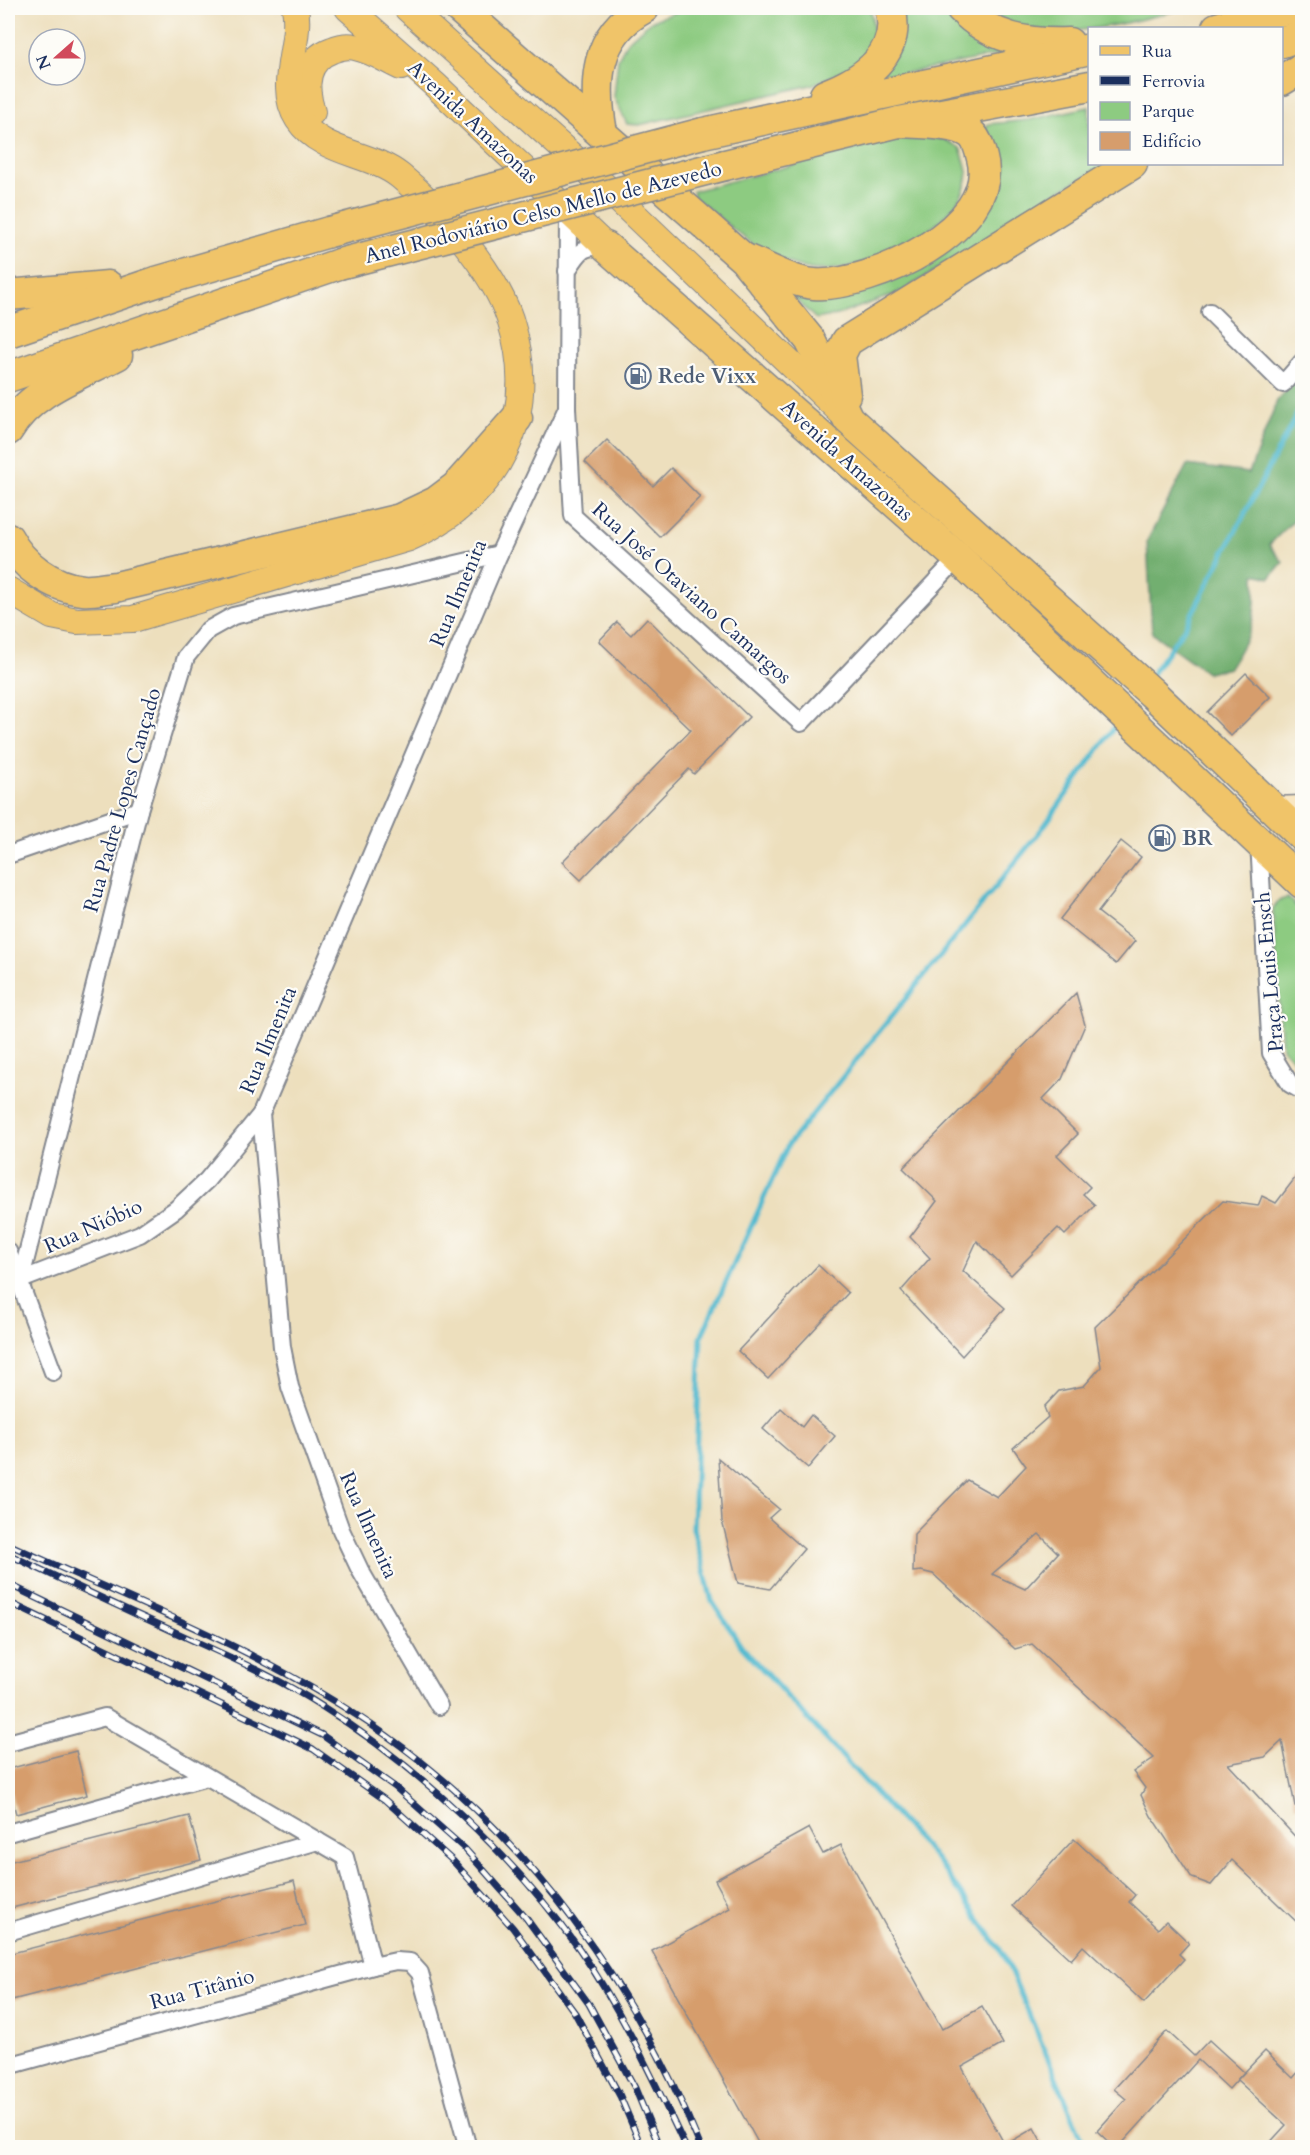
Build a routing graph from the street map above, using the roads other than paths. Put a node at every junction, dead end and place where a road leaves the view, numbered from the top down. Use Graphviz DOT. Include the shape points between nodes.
graph roads {
  1 [pos="295,8"];
  2 [pos="348,8"];
  3 [pos="407,8"];
  4 [pos="459,8"];
  5 [pos="644,8"];
  6 [pos="890,8"];
  7 [pos="961,8"];
  8 [pos="1291,8"];
  9 [pos="1221,27"];
  10 [pos="1302,35"];
  11 [pos="1088,41"];
  12 [pos="1283,41"];
  13 [pos="1088,49"];
  14 [pos="1302,68"];
  15 [pos="1283,79"];
  16 [pos="434,84"];
  17 [pos="1088,86"];
  18 [pos="899,122"];
  19 [pos="717,130"];
  20 [pos="602,133"];
  21 [pos="325,142"];
  22 [pos="1130,165"];
  23 [pos="568,212"];
  24 [pos="606,247"];
  25 [pos="744,259"];
  26 [pos="567,272"];
  27 [pos="156,282"];
  28 [pos="8,295"];
  29 [pos="1210,312"];
  30 [pos="196,313"];
  31 [pos="8,333"];
  32 [pos="1302,362"];
  33 [pos="8,377"];
  34 [pos="567,408"];
  35 [pos="517,418"];
  36 [pos="848,419"];
  37 [pos="8,430"];
  38 [pos="8,538"];
  39 [pos="499,554"];
  40 [pos="958,558"];
  41 [pos="8,590"];
  42 [pos="1288,808"];
  43 [pos="139,810"];
  44 [pos="1302,836"];
  45 [pos="1259,842"];
  46 [pos="8,855"];
  47 [pos="1302,883"];
  48 [pos="1302,1091"];
  49 [pos="261,1114"];
  50 [pos="8,1251"];
  51 [pos="14,1283"];
  52 [pos="53,1372"];
  53 [pos="439,1706"];
  54 [pos="8,1743"];
  55 [pos="207,1777"];
  56 [pos="8,1833"];
  57 [pos="318,1841"];
  58 [pos="8,1932"];
  59 [pos="373,1966"];
  60 [pos="8,2066"];
  61 [pos="467,2147"];
  1 -- 21 [label="main road" via="289,74 291,103 305,128"];
  2 -- 16 [label="main road, Avenida Amazonas"];
  3 -- 36 [label="main road, Avenida Amazonas" via="589,171"];
  4 -- 20 [label="highway"];
  5 -- 20 [label="highway" via="630,15 604,47 596,81"];
  6 -- 19 [label="highway" via="891,39 884,56 868,72 848,86"];
  7 -- 11 [label="highway" via="988,30 1008,37 1045,44"];
  8 -- 9 [label="highway"];
  10 -- 12 [label="highway"];
  13 -- 19 [label="highway, Anel Rodoviário Celso Mello de Azevedo"];
  14 -- 15 [label="highway"];
  16 -- 21 [label="main road" via="351,46 317,57 309,70 306,89"];
  16 -- 23 [label="main road, Avenida Amazonas"];
  17 -- 18 [label="highway, Anel Rodoviário Celso Mello de Azevedo"];
  18 -- 25 [label="highway" via="955,128 970,134 979,147 985,170 980,196 948,232 912,258 859,280 812,284"];
  18 -- 30 [label="highway, Anel Rodoviário Celso Mello de Azevedo, bridge" via="339,264"];
  19 -- 27 [label="highway, Anel Rodoviário Celso Mello de Azevedo, bridge" via="329,232"];
  20 -- 25 [label="highway"];
  21 -- 35 [label="main road" via="398,174 446,219 475,259 510,318 519,365"];
  22 -- 36 [label="highway" via="847,341 840,355"];
  23 -- 24 [label="main road, Avenida Amazonas"];
  23 -- 26 [label="street, Rua José Otaviano Camargos"];
  24 -- 26 [label="street" via="589,246 579,252"];
  24 -- 40 [label="highway, Avenida Amazonas"];
  25 -- 36 [label="highway" via="810,340"];
  26 -- 34 [label="street, Rua José Otaviano Camargos"];
  27 -- 28 [label="highway"];
  27 -- 31 [label="highway, Anel Rodoviário Celso Mello de Azevedo"];
  29 -- 32 [label="street" via="1283,384"];
  30 -- 33 [label="highway, Anel Rodoviário Celso Mello de Azevedo"];
  30 -- 37 [label="highway" via="35,399 16,414"];
  34 -- 39 [label="street, Rua Ilmenita"];
  34 -- 40 [label="street, Rua José Otaviano Camargos" via="573,516 801,723"];
  35 -- 38 [label="highway" via="451,492 400,519 116,587 84,590 41,575 25,562"];
  35 -- 41 [label="main road" via="502,459 468,501 428,530 386,546 133,619 77,621 52,616"];
  36 -- 42 [label="highway, Avenida Amazonas" via="1152,693"];
  39 -- 43 [label="street, Rua Padre Lopes Cançado" via="233,616 208,630 186,657"];
  39 -- 49 [label="street, Rua Ilmenita"];
  40 -- 45 [label="highway, Avenida Amazonas"];
  42 -- 44 [label="highway, Avenida Amazonas"];
  43 -- 46 [label="street"];
  43 -- 51 [label="street, Rua Padre Lopes Cançado"];
  45 -- 47 [label="highway, Avenida Amazonas"];
  45 -- 48 [label="street, Praça Louis Ensch" via="1271,1053 1290,1084"];
  49 -- 51 [label="street, Rua Nióbio" via="207,1180 176,1209 140,1234"];
  49 -- 53 [label="street, Rua Ilmenita" via="282,1347 290,1387 341,1530"];
  50 -- 51 [label="street"];
  51 -- 52 [label="street"];
  54 -- 55 [label="street" via="105,1716"];
  55 -- 56 [label="street"];
  55 -- 57 [label="street"];
  57 -- 58 [label="street"];
  57 -- 59 [label="street" via="345,1857"];
  59 -- 60 [label="street, Rua Titânio"];
  59 -- 61 [label="street, Rua Titânio" via="410,1962 420,1973"];
}
